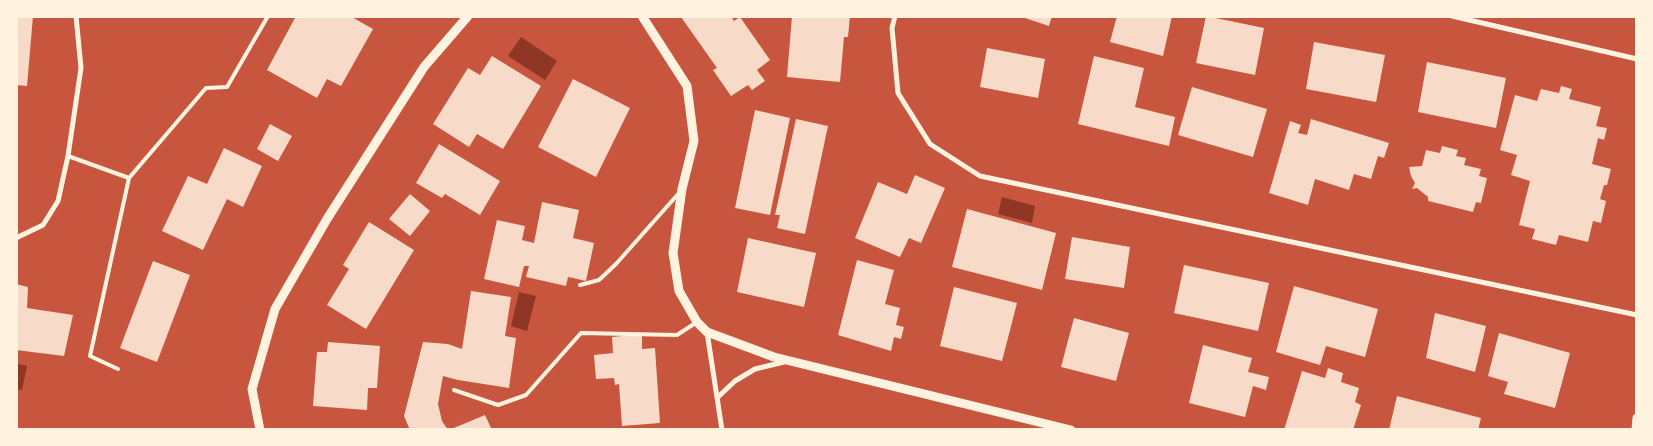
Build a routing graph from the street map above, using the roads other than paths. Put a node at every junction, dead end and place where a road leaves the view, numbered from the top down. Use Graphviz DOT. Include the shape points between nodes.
graph roads {
  1 [pos="76,16"];
  2 [pos="268,16"];
  3 [pos="468,16"];
  4 [pos="642,16"];
  5 [pos="895,16"];
  6 [pos="1452,16"];
  7 [pos="1637,58"];
  8 [pos="68,156"];
  9 [pos="129,178"];
  10 [pos="682,189"];
  11 [pos="16,238"];
  12 [pos="580,285"];
  13 [pos="1637,315"];
  14 [pos="697,322"];
  15 [pos="707,332"];
  16 [pos="789,360"];
  17 [pos="118,369"];
  18 [pos="454,390"];
  19 [pos="718,397"];
  20 [pos="1637,418"];
  21 [pos="260,430"];
  22 [pos="722,430"];
  23 [pos="1071,430"];
  24 [pos="1636,430"];
  1 -- 8 [label="street" via="81,68"];
  2 -- 9 [label="lane" via="227,87 206,88"];
  3 -- 21 [label="street" via="424,67 327,219 275,308 252,389"];
  4 -- 10 [label="street" via="688,86 694,141"];
  5 -- 13 [label="street" via="892,28 898,94 930,144 980,176"];
  6 -- 7 [label="street"];
  8 -- 9 [label="lane"];
  8 -- 11 [label="street" via="58,201 43,225"];
  9 -- 17 [label="lane" via="90,356"];
  10 -- 12 [label="lane" via="616,264 599,280"];
  10 -- 14 [label="street" via="673,253 679,291"];
  14 -- 15 [label="street"];
  14 -- 18 [label="lane" via="677,335 581,333 526,395 498,405"];
  15 -- 16 [label="street"];
  15 -- 19 [label="street"];
  16 -- 19 [label="street" via="754,369"];
  16 -- 23 [label="street"];
  19 -- 22 [label="street"];
  20 -- 24 [label="street"];
}
